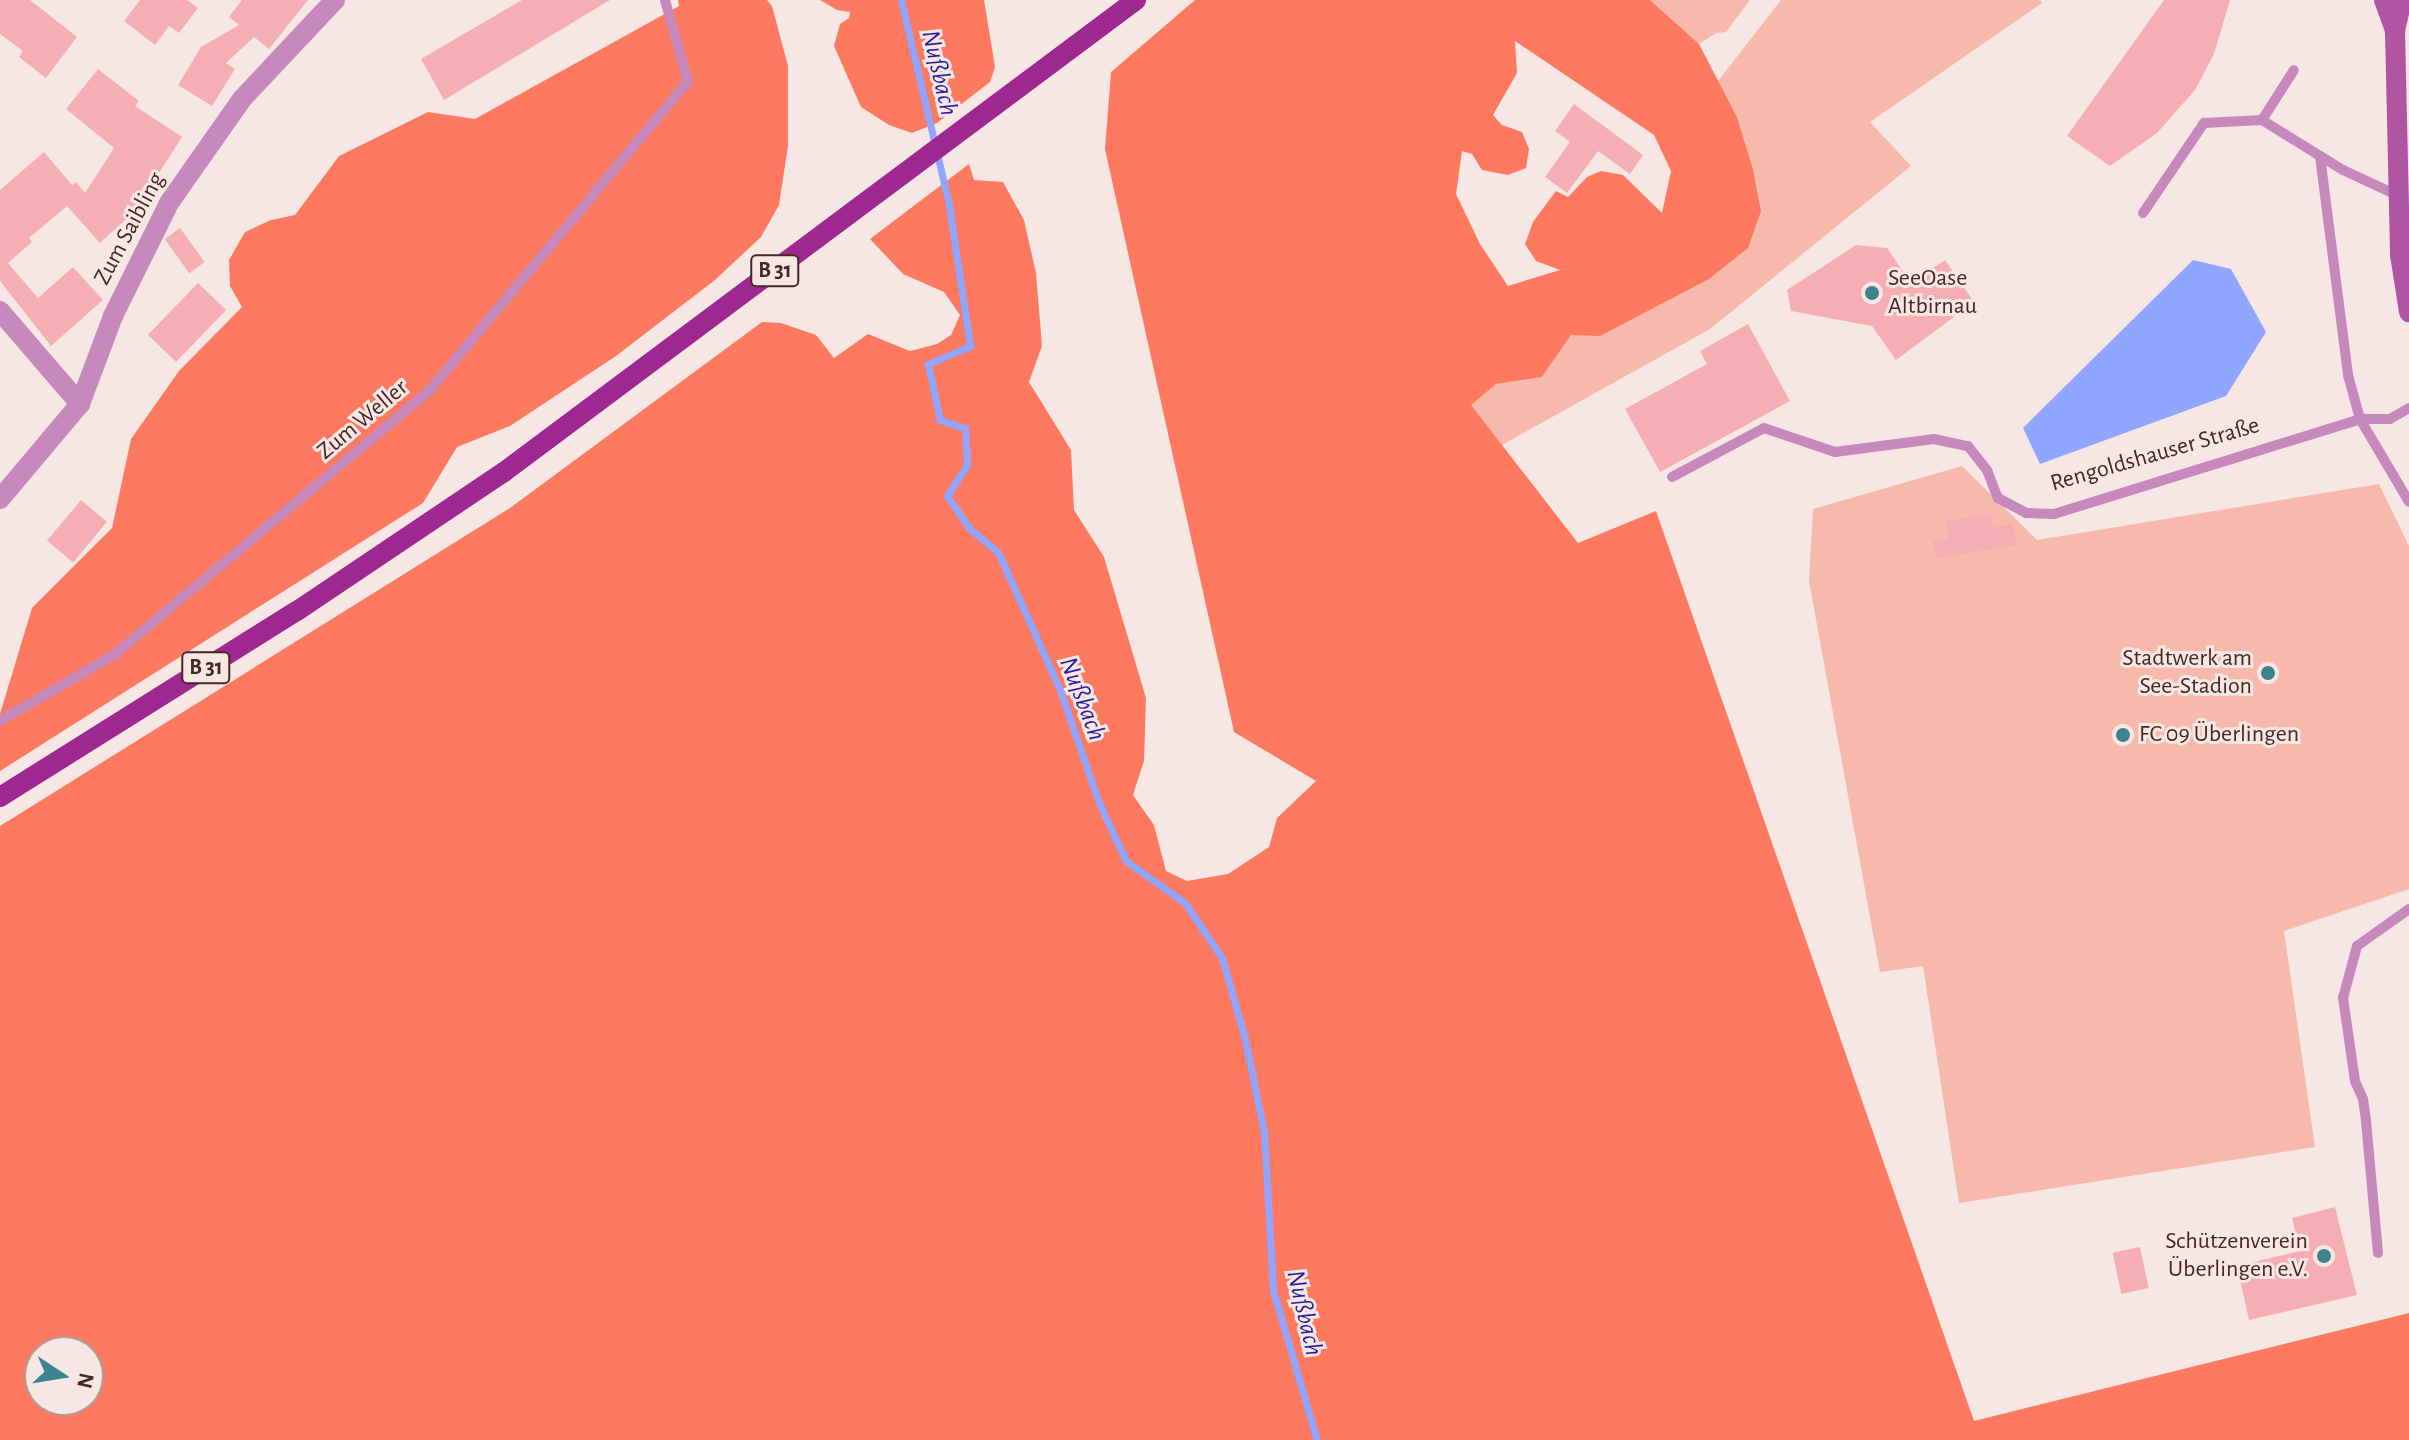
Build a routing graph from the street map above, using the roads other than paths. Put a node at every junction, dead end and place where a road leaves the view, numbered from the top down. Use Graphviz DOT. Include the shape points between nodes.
graph roads {
  1 [pos="335,0"];
  2 [pos="665,0"];
  3 [pos="1136,0"];
  4 [pos="2384,0"];
  5 [pos="2402,0"];
  6 [pos="2395,31"];
  7 [pos="2294,70"];
  8 [pos="2262,120"];
  9 [pos="2320,156"];
  10 [pos="2399,196"];
  11 [pos="2143,213"];
  12 [pos="0,311"];
  13 [pos="2409,312"];
  14 [pos="80,404"];
  15 [pos="2409,408"];
  16 [pos="2360,419"];
  17 [pos="1672,477"];
  18 [pos="0,499"];
  19 [pos="2409,502"];
  20 [pos="0,721"];
  21 [pos="0,797"];
  22 [pos="2409,909"];
  23 [pos="2378,1253"];
  1 -- 14 [label="street, Zum Saibling" via="242,99 169,203 113,316"];
  2 -- 20 [label="lane, Zum Weller" via="688,81 429,391 114,655"];
  3 -- 21 [label="main road, B 31" via="504,472"];
  4 -- 6 [label="street"];
  5 -- 6 [label="street"];
  6 -- 10 [label="street"];
  7 -- 8 [label="lane"];
  8 -- 9 [label="lane"];
  8 -- 11 [label="lane" via="2204,123"];
  9 -- 10 [label="lane"];
  9 -- 16 [label="lane" via="2348,375"];
  10 -- 13 [label="street" via="2400,255"];
  12 -- 14 [label="street"];
  14 -- 18 [label="street, Zum Saibling"];
  15 -- 16 [label="lane, Rengoldshauser Straße" via="2390,419"];
  16 -- 17 [label="lane, Rengoldshauser Straße" via="2054,514 2026,513 1998,498 1987,470 1968,446 1934,439 1835,452 1764,428"];
  16 -- 19 [label="lane"];
  22 -- 23 [label="lane" via="2357,946 2343,998 2366,1120"];
}
